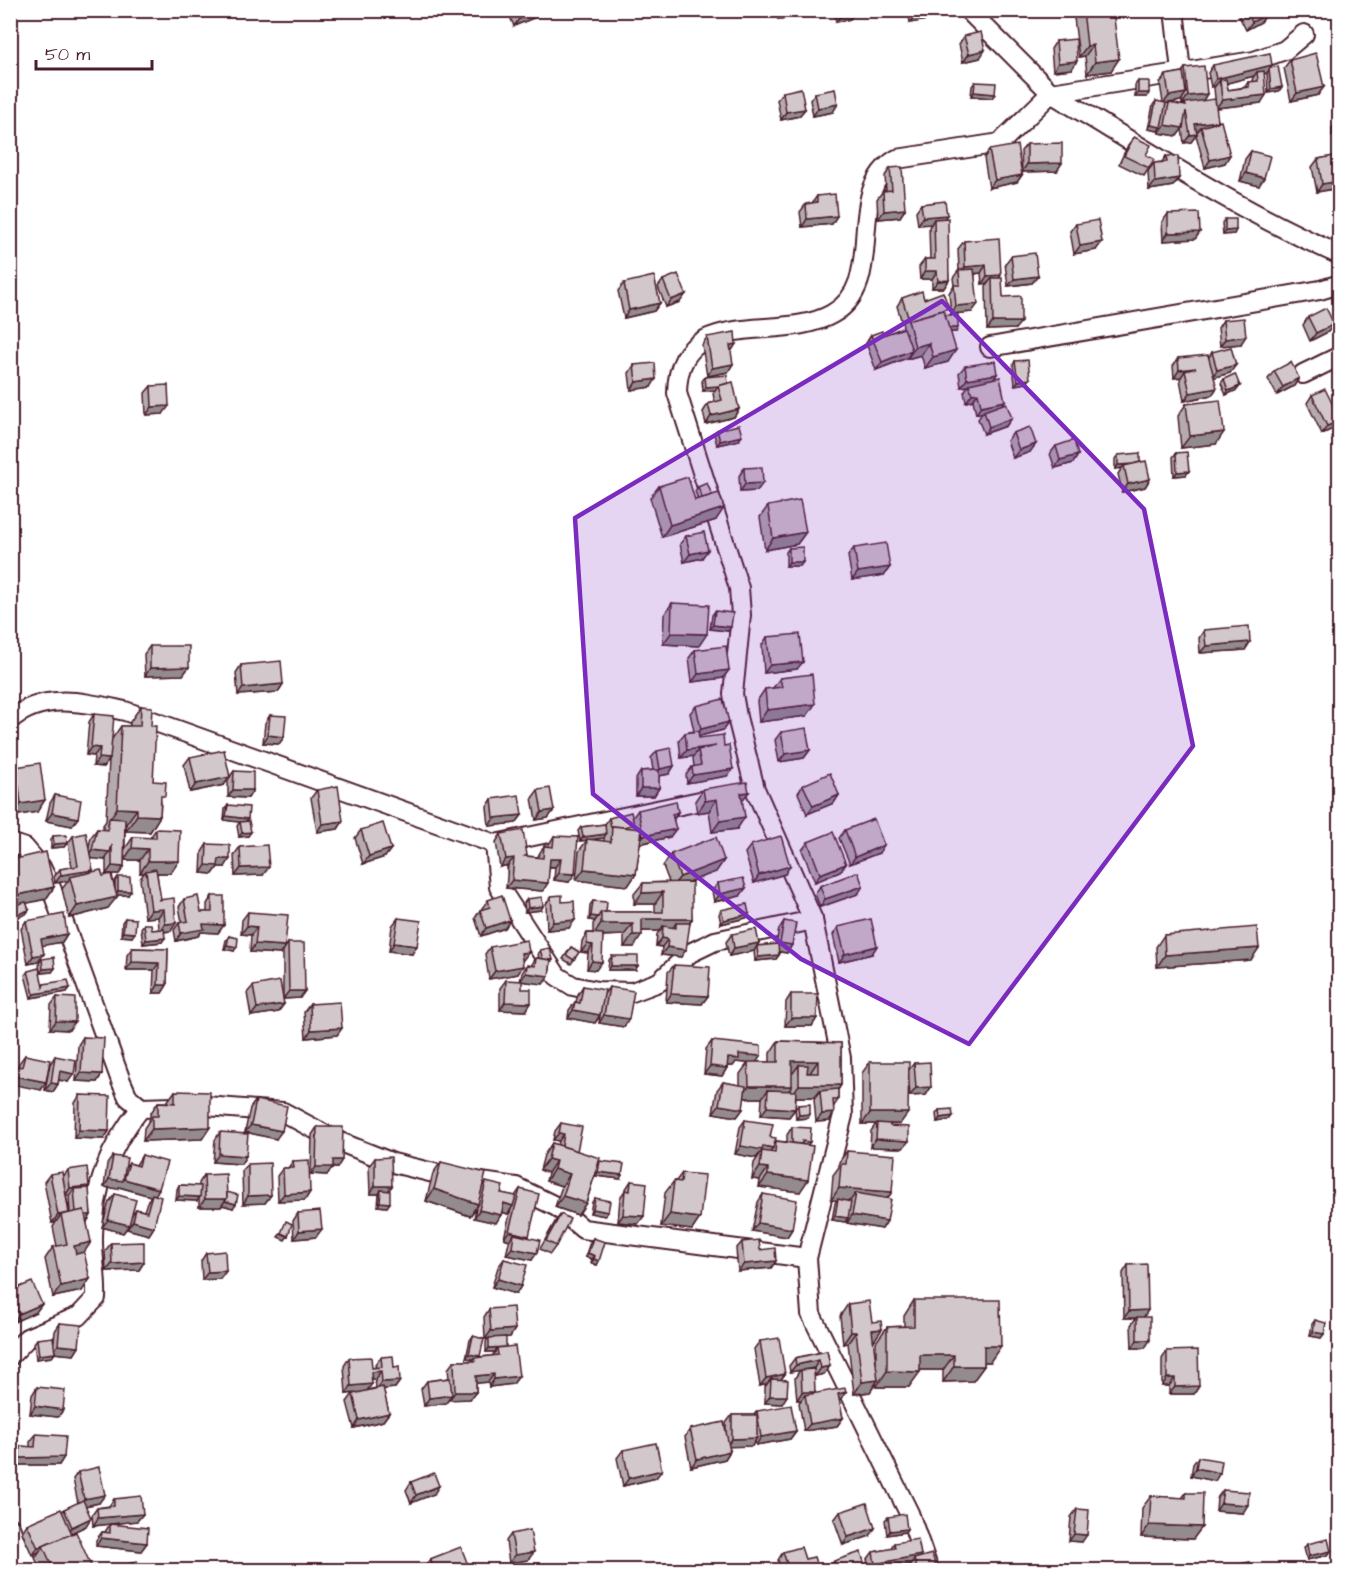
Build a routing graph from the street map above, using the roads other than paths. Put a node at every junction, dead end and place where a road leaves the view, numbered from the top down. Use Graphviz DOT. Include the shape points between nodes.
graph roads {
  1 [pos="968,10"];
  2 [pos="1174,10"];
  3 [pos="1304,34"];
  4 [pos="1181,71"];
  5 [pos="1050,93"];
  6 [pos="1340,255"];
  7 [pos="1340,284"];
  8 [pos="990,347"];
  9 [pos="1340,356"];
  10 [pos="1303,374"];
  11 [pos="10,720"];
  12 [pos="755,789"];
  13 [pos="10,843"];
  14 [pos="495,844"];
  15 [pos="813,920"];
  16 [pos="141,1108"];
  17 [pos="807,1258"];
  18 [pos="10,1356"];
  19 [pos="10,1527"];
  20 [pos="32,1570"];
  21 [pos="929,1570"];
  1 -- 5 [label="street"];
  2 -- 4 [label="street"];
  3 -- 4 [label="street" via="1267,58"];
  4 -- 5 [label="street"];
  5 -- 6 [label="street" via="1196,180"];
  5 -- 12 [label="street" via="1000,143 897,159 883,167 870,187 860,280 851,301 832,315 805,324 715,334 688,351 677,375 677,393 739,588 741,615 733,694"];
  7 -- 8 [label="street"];
  9 -- 10 [label="street"];
  11 -- 14 [label="street" via="45,701 73,701 125,711"];
  12 -- 14 [label="street"];
  12 -- 15 [label="street"];
  13 -- 16 [label="street" via="25,848 41,867 128,1097"];
  14 -- 15 [label="street" via="499,887 557,976 573,986 632,992 659,982 690,953 715,941"];
  15 -- 17 [label="street" via="841,1058 843,1115"];
  16 -- 17 [label="street" via="206,1106 283,1112 335,1140 393,1163 454,1178 516,1187 557,1207 583,1229"];
  16 -- 18 [label="street" via="121,1132 104,1167 93,1242 96,1298 79,1316 27,1338"];
  17 -- 21 [label="street" via="811,1314 909,1513"];
  19 -- 20 [label="street"];
}
